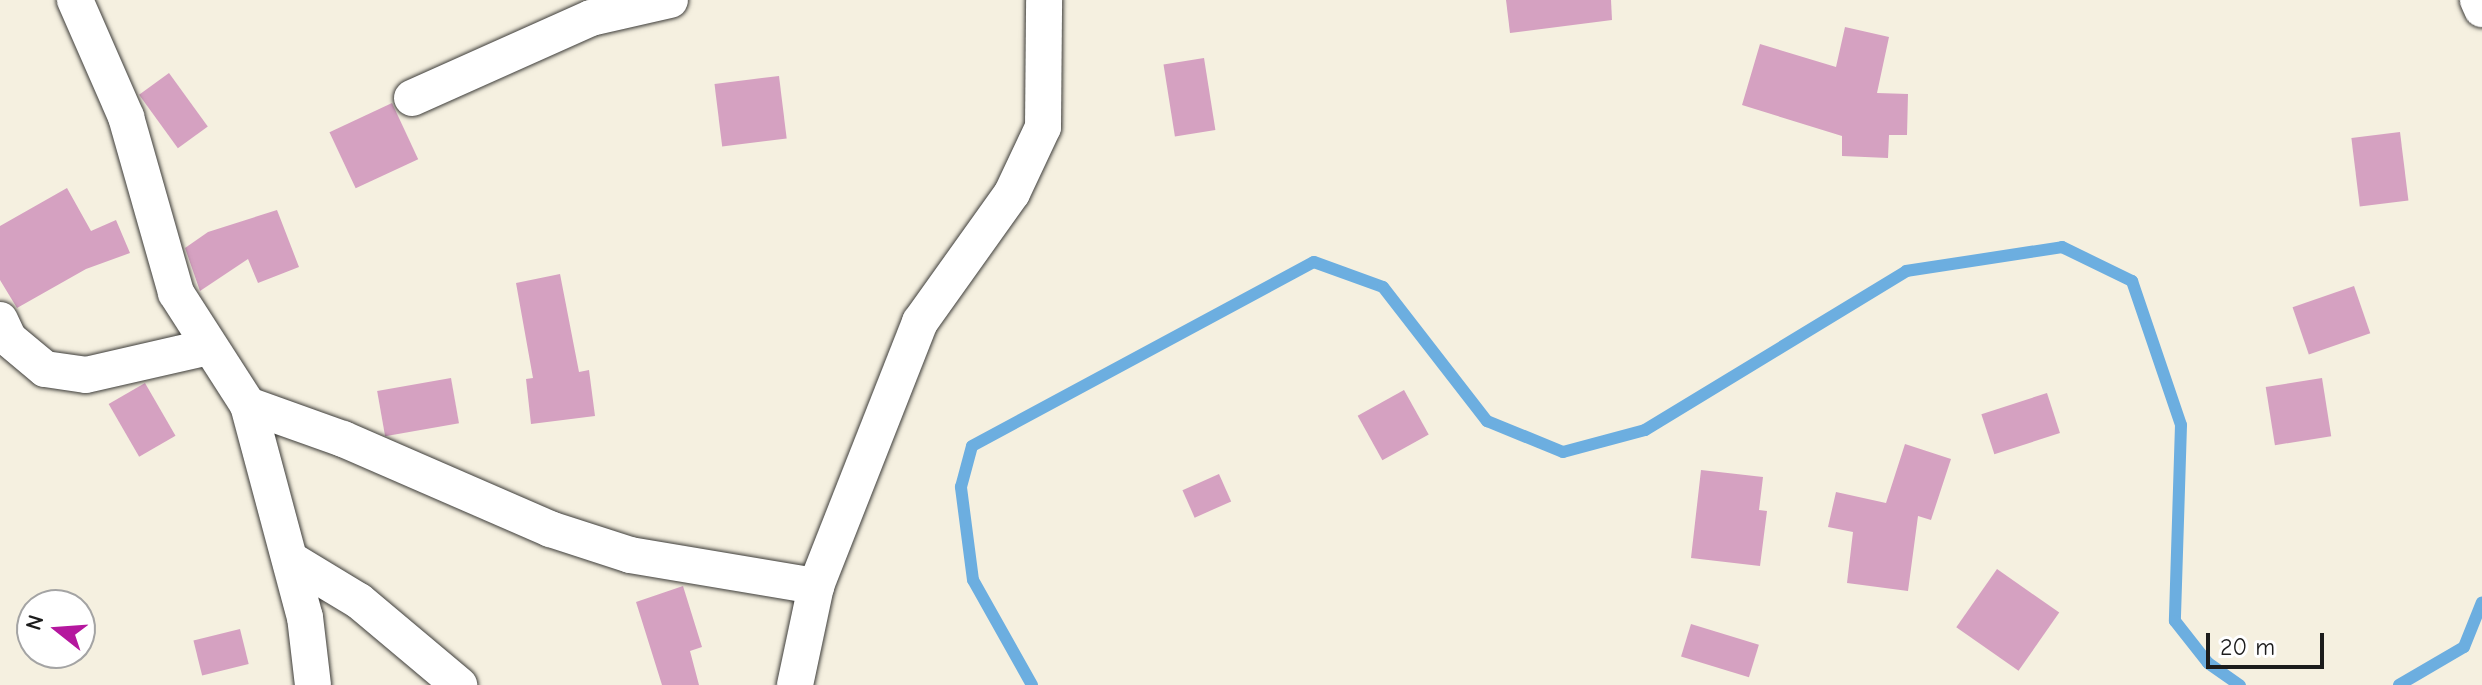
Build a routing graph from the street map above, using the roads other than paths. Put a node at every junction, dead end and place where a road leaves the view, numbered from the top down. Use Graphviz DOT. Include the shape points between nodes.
graph roads {
  1 [pos="75,0"];
  2 [pos="670,0"];
  3 [pos="1044,0"];
  4 [pos="2478,0"];
  5 [pos="2482,9"];
  6 [pos="412,98"];
  7 [pos="0,320"];
  8 [pos="208,347"];
  9 [pos="248,405"];
  10 [pos="291,560"];
  11 [pos="816,586"];
  12 [pos="313,685"];
  13 [pos="459,685"];
  14 [pos="795,685"];
  1 -- 8 [label="street" via="126,117 176,293"];
  2 -- 6 [label="street" via="591,18"];
  3 -- 11 [label="street" via="1043,127 1012,193 920,322"];
  4 -- 5 [label="street"];
  7 -- 8 [label="street" via="9,339 45,369 86,375"];
  8 -- 9 [label="street"];
  9 -- 10 [label="street"];
  9 -- 11 [label="street" via="343,439 550,529 617,551"];
  10 -- 12 [label="street"];
  10 -- 13 [label="street" via="359,601"];
  11 -- 14 [label="street"];
}
